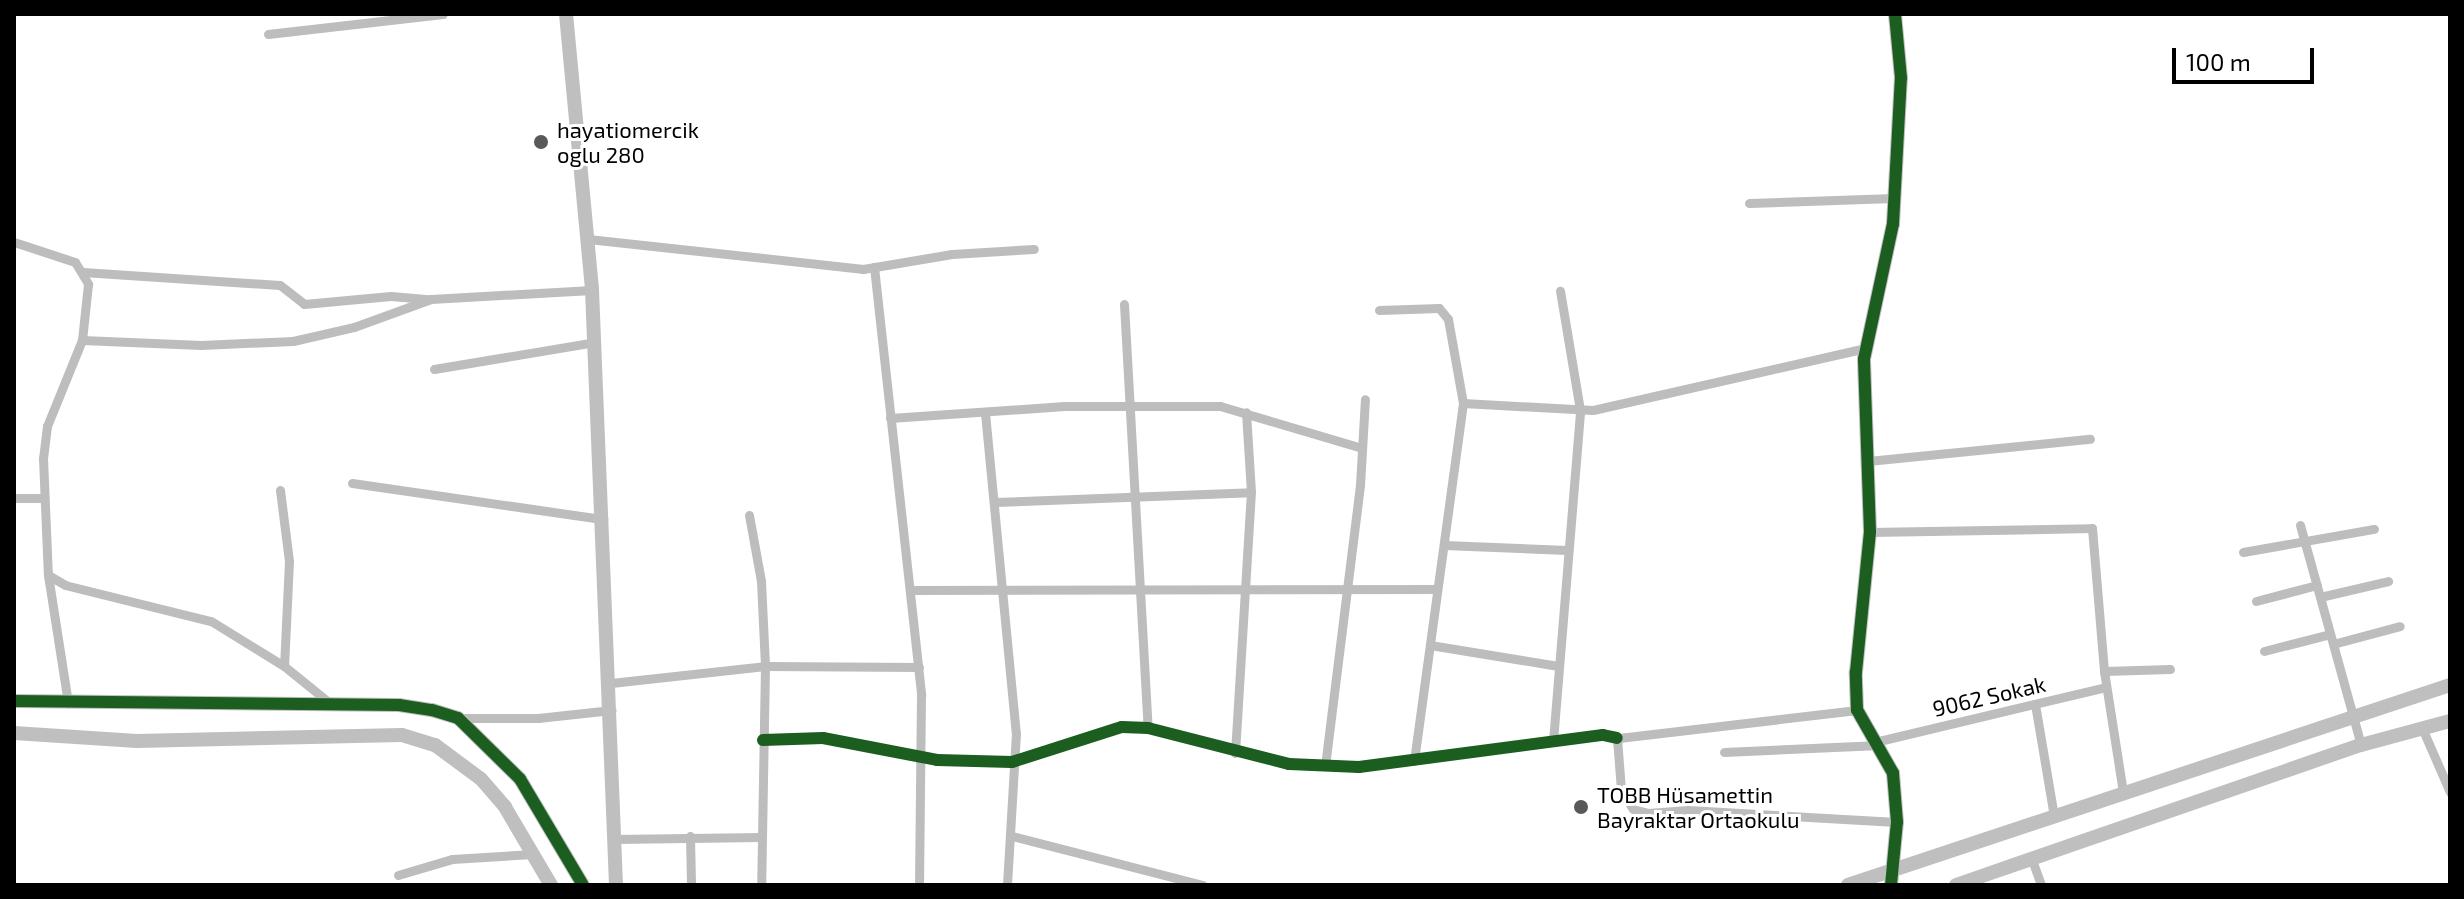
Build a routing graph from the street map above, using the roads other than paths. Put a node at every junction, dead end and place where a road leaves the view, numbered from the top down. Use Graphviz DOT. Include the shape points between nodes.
graph roads {
  1 [pos="443,14"];
  2 [pos="566,14"];
  3 [pos="1895,14"];
  4 [pos="268,34"];
  5 [pos="1894,198"];
  6 [pos="1749,203"];
  7 [pos="588,239"];
  8 [pos="14,242"];
  9 [pos="1034,249"];
  10 [pos="874,267"];
  11 [pos="83,272"];
  12 [pos="592,290"];
  13 [pos="1560,291"];
  14 [pos="431,299"];
  15 [pos="1124,304"];
  16 [pos="1379,310"];
  17 [pos="82,340"];
  18 [pos="595,342"];
  19 [pos="1867,348"];
  20 [pos="434,369"];
  21 [pos="1365,399"];
  22 [pos="1463,403"];
  23 [pos="1129,406"];
  24 [pos="1580,410"];
  25 [pos="1246,412"];
  26 [pos="985,413"];
  27 [pos="890,418"];
  28 [pos="2090,439"];
  29 [pos="1362,448"];
  30 [pos="1868,461"];
  31 [pos="352,483"];
  32 [pos="280,490"];
  33 [pos="1251,492"];
  34 [pos="1136,495"];
  35 [pos="14,498"];
  36 [pos="44,498"];
  37 [pos="995,502"];
  38 [pos="749,515"];
  39 [pos="603,519"];
  40 [pos="2300,525"];
  41 [pos="2374,529"];
  42 [pos="1870,532"];
  43 [pos="2305,543"];
  44 [pos="1444,545"];
  45 [pos="1567,550"];
  46 [pos="2243,552"];
  47 [pos="48,575"];
  48 [pos="2388,581"];
  49 [pos="2317,585"];
  50 [pos="1143,588"];
  51 [pos="1248,588"];
  52 [pos="1347,588"];
  53 [pos="1005,589"];
  54 [pos="1437,589"];
  55 [pos="910,590"];
  56 [pos="775,595"];
  57 [pos="762,597"];
  58 [pos="2320,597"];
  59 [pos="2256,601"];
  60 [pos="2400,626"];
  61 [pos="2332,639"];
  62 [pos="1430,645"];
  63 [pos="2264,651"];
  64 [pos="284,666"];
  65 [pos="765,666"];
  66 [pos="1558,666"];
  67 [pos="919,667"];
  68 [pos="2170,669"];
  69 [pos="2104,671"];
  70 [pos="611,683"];
  71 [pos="2450,685"];
  72 [pos="2106,687"];
  73 [pos="14,701"];
  74 [pos="68,703"];
  75 [pos="2035,704"];
  76 [pos="331,705"];
  77 [pos="612,710"];
  78 [pos="1857,710"];
  79 [pos="2352,713"];
  80 [pos="458,718"];
  81 [pos="2450,721"];
  82 [pos="1148,728"];
  83 [pos="2422,728"];
  84 [pos="14,733"];
  85 [pos="1617,738"];
  86 [pos="763,740"];
  87 [pos="1553,741"];
  88 [pos="1880,743"];
  89 [pos="2361,745"];
  90 [pos="1724,752"];
  91 [pos="1235,753"];
  92 [pos="924,756"];
  93 [pos="1016,761"];
  94 [pos="1414,761"];
  95 [pos="1325,766"];
  96 [pos="2450,792"];
  97 [pos="2123,793"];
  98 [pos="2054,816"];
  99 [pos="1897,822"];
  100 [pos="690,836"];
  101 [pos="1012,836"];
  102 [pos="761,837"];
  103 [pos="615,839"];
  104 [pos="533,854"];
  105 [pos="2032,860"];
  106 [pos="1893,869"];
  107 [pos="398,875"];
  108 [pos="1183,882"];
  109 [pos="551,885"];
  110 [pos="583,885"];
  111 [pos="616,885"];
  112 [pos="691,885"];
  113 [pos="761,885"];
  114 [pos="919,885"];
  115 [pos="1007,885"];
  116 [pos="1203,885"];
  117 [pos="1848,885"];
  118 [pos="1891,885"];
  119 [pos="1959,885"];
  120 [pos="2041,885"];
  1 -- 4 [label="street"];
  2 -- 7 [label="street"];
  3 -- 5 [label="street" via="1901,78"];
  5 -- 6 [label="street"];
  5 -- 19 [label="street"];
  7 -- 10 [label="street" via="826,267"];
  7 -- 12 [label="street"];
  8 -- 11 [label="street" via="75,262"];
  9 -- 10 [label="street" via="952,254"];
  10 -- 27 [label="street"];
  11 -- 14 [label="street" via="280,285 304,304 391,296"];
  11 -- 17 [label="street" via="88,284"];
  12 -- 14 [label="street"];
  12 -- 18 [label="street"];
  13 -- 24 [label="street"];
  14 -- 17 [label="street" via="354,327 293,341 201,345"];
  15 -- 23 [label="street"];
  16 -- 22 [label="street" via="1439,308 1448,319"];
  17 -- 36 [label="street" via="47,426"];
  18 -- 20 [label="street"];
  18 -- 39 [label="street"];
  19 -- 24 [label="street"];
  19 -- 30 [label="street"];
  21 -- 29 [label="street"];
  22 -- 24 [label="street"];
  22 -- 44 [label="street"];
  23 -- 25 [label="street" via="1220,406"];
  23 -- 26 [label="street"];
  23 -- 34 [label="street"];
  24 -- 45 [label="street"];
  25 -- 29 [label="street"];
  25 -- 33 [label="street"];
  26 -- 27 [label="street"];
  26 -- 37 [label="street"];
  27 -- 55 [label="street"];
  28 -- 30 [label="street"];
  29 -- 52 [label="street"];
  30 -- 42 [label="street"];
  31 -- 39 [label="street"];
  32 -- 64 [label="street" via="289,561"];
  33 -- 34 [label="street"];
  33 -- 51 [label="street"];
  34 -- 37 [label="street"];
  34 -- 50 [label="street"];
  35 -- 36 [label="street"];
  36 -- 47 [label="street"];
  37 -- 53 [label="street"];
  38 -- 57 [label="street"];
  39 -- 70 [label="street"];
  40 -- 43 [label="street"];
  41 -- 43 [label="street"];
  42 -- 69 [label="street" via="2092,528"];
  42 -- 78 [label="street"];
  43 -- 46 [label="street" via="2276,543"];
  43 -- 49 [label="street"];
  44 -- 45 [label="street"];
  44 -- 54 [label="street"];
  45 -- 66 [label="street"];
  47 -- 64 [label="street" via="65,585 211,621"];
  47 -- 74 [label="street"];
  48 -- 58 [label="street"];
  49 -- 58 [label="street"];
  49 -- 59 [label="street"];
  50 -- 51 [label="street"];
  50 -- 53 [label="street"];
  50 -- 82 [label="street"];
  51 -- 52 [label="street"];
  51 -- 91 [label="street"];
  52 -- 54 [label="street"];
  52 -- 95 [label="street"];
  53 -- 55 [label="street"];
  53 -- 93 [label="street"];
  54 -- 62 [label="street"];
  55 -- 67 [label="street"];
  56 -- 57 [label="street"];
  57 -- 65 [label="street"];
  58 -- 61 [label="street"];
  60 -- 61 [label="street"];
  61 -- 63 [label="street"];
  61 -- 79 [label="street"];
  62 -- 66 [label="street"];
  62 -- 94 [label="street"];
  64 -- 76 [label="street"];
  65 -- 67 [label="street"];
  65 -- 70 [label="street"];
  65 -- 86 [label="street"];
  66 -- 87 [label="street"];
  67 -- 92 [label="street"];
  68 -- 69 [label="street"];
  69 -- 72 [label="street"];
  70 -- 77 [label="street"];
  71 -- 79 [label="street"];
  72 -- 75 [label="street, 9062 Sokak"];
  72 -- 97 [label="street"];
  73 -- 74 [label="street"];
  74 -- 76 [label="street"];
  75 -- 88 [label="street, 9062 Sokak"];
  75 -- 98 [label="street"];
  76 -- 80 [label="street" via="399,705"];
  77 -- 80 [label="street" via="538,718"];
  77 -- 103 [label="street"];
  78 -- 85 [label="street"];
  78 -- 88 [label="street"];
  79 -- 89 [label="street"];
  79 -- 97 [label="street"];
  80 -- 110 [label="street" via="520,779"];
  81 -- 83 [label="street"];
  82 -- 91 [label="street"];
  82 -- 93 [label="street" via="1122,727"];
  83 -- 89 [label="street"];
  83 -- 96 [label="street"];
  84 -- 104 [label="street" via="137,741 402,735 435,745 481,779"];
  85 -- 87 [label="street"];
  85 -- 99 [label="street" via="1621,790 1633,809"];
  86 -- 92 [label="street" via="823,738"];
  86 -- 102 [label="street"];
  87 -- 94 [label="street"];
  88 -- 90 [label="street, 9062 Sokak"];
  88 -- 99 [label="street" via="1893,773"];
  89 -- 105 [label="street"];
  91 -- 95 [label="street"];
  92 -- 93 [label="street"];
  92 -- 114 [label="street"];
  93 -- 101 [label="street"];
  94 -- 95 [label="street"];
  97 -- 98 [label="street"];
  98 -- 106 [label="street"];
  99 -- 106 [label="street"];
  100 -- 102 [label="street"];
  100 -- 103 [label="street"];
  100 -- 112 [label="street"];
  101 -- 108 [label="street"];
  101 -- 115 [label="street"];
  102 -- 113 [label="street"];
  103 -- 111 [label="street"];
  104 -- 107 [label="street" via="452,859"];
  104 -- 109 [label="street"];
  105 -- 119 [label="street"];
  105 -- 120 [label="street"];
  106 -- 117 [label="street"];
  106 -- 118 [label="street"];
  108 -- 116 [label="street"];
}
